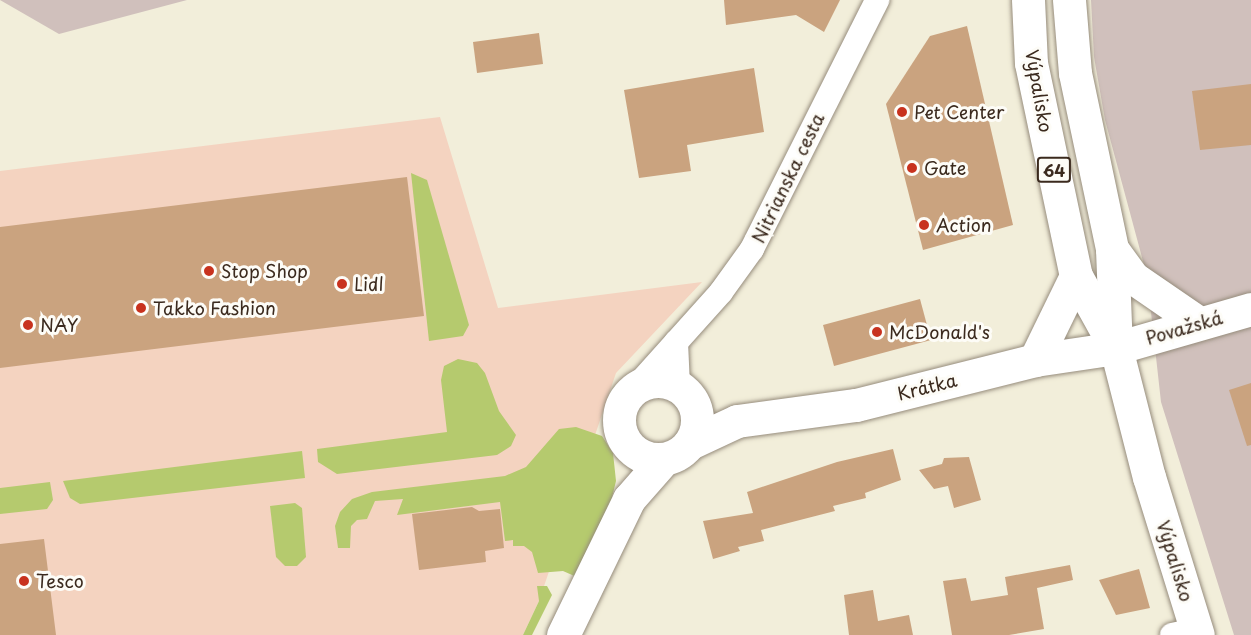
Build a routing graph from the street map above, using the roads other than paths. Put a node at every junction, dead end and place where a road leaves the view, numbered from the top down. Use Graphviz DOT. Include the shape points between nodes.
graph roads {
  1 [pos="877,0"];
  2 [pos="1028,0"];
  3 [pos="1070,0"];
  4 [pos="1112,249"];
  5 [pos="1076,276"];
  6 [pos="1251,309"];
  7 [pos="1199,323"];
  8 [pos="676,342"];
  9 [pos="1116,348"];
  10 [pos="1035,360"];
  11 [pos="635,388"];
  12 [pos="686,394"];
  13 [pos="737,421"];
  14 [pos="630,449"];
  15 [pos="677,451"];
  16 [pos="629,499"];
  17 [pos="571,629"];
  18 [pos="1189,633"];
  1 -- 8 [label="street, Nitrianska cesta" via="762,233 734,276"];
  2 -- 5 [label="main road, Výpalisko / 64" via="1031,63"];
  3 -- 4 [label="main road, Výpalisko / 64" via="1074,73"];
  4 -- 7 [label="main road, 64" via="1132,278"];
  4 -- 9 [label="main road, Výpalisko / 64"];
  5 -- 9 [label="main road, Výpalisko / 64"];
  5 -- 10 [label="main road"];
  6 -- 7 [label="main road, Považská"];
  7 -- 9 [label="main road, Považská"];
  8 -- 11 [label="street, Nitrianska cesta"];
  8 -- 12 [label="street"];
  9 -- 10 [label="main road, Krátka"];
  9 -- 18 [label="main road, Výpalisko / 64"];
  10 -- 13 [label="main road, Krátka" via="856,405"];
  11 -- 12 [label="main road" via="658,381"];
  11 -- 14 [label="main road" via="624,400 619,414 620,430"];
  12 -- 13 [label="main road"];
  12 -- 15 [label="main road" via="697,423"];
  13 -- 15 [label="main road, Krátka"];
  14 -- 15 [label="main road" via="649,459"];
  14 -- 16 [label="main road"];
  15 -- 16 [label="main road"];
  16 -- 17 [label="main road"];
}
